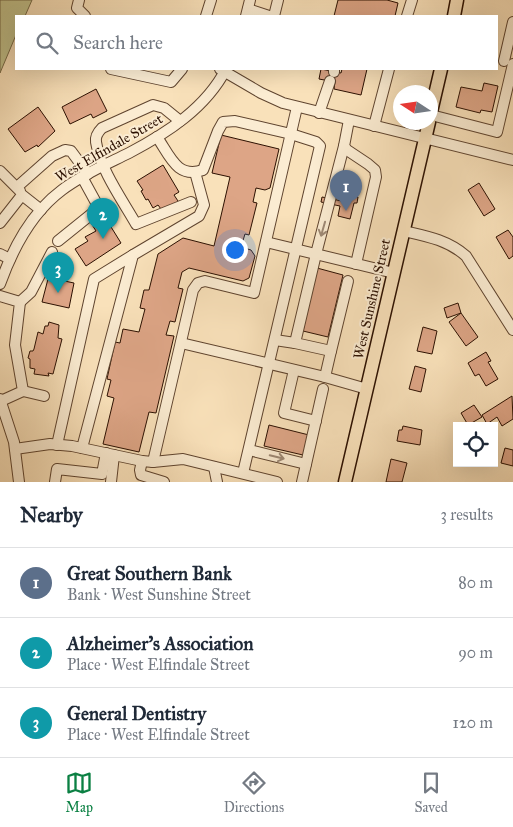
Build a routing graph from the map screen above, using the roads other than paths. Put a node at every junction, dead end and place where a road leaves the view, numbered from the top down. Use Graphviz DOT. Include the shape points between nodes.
graph roads {
  1 [pos="79,0"];
  2 [pos="211,0"];
  3 [pos="278,0"];
  4 [pos="412,0"];
  5 [pos="457,0"];
  6 [pos="248,8"];
  7 [pos="83,15"];
  8 [pos="206,15"];
  9 [pos="266,15"];
  10 [pos="274,15"];
  11 [pos="407,15"];
  12 [pos="454,15"];
  13 [pos="513,22"];
  14 [pos="507,62"];
  15 [pos="116,70"];
  16 [pos="181,70"];
  17 [pos="223,70"];
  18 [pos="389,70"];
  19 [pos="441,70"];
  20 [pos="333,74"];
  21 [pos="438,85"];
  22 [pos="297,107"];
  23 [pos="319,112"];
  24 [pos="438,117"];
  25 [pos="350,120"];
  26 [pos="180,122"];
  27 [pos="374,126"];
  28 [pos="427,130"];
  29 [pos="291,134"];
  30 [pos="157,137"];
  31 [pos="425,138"];
  32 [pos="344,146"];
  33 [pos="513,160"];
  34 [pos="104,166"];
  35 [pos="0,171"];
  36 [pos="195,172"];
  37 [pos="85,175"];
  38 [pos="19,191"];
  39 [pos="191,202"];
  40 [pos="41,210"];
  41 [pos="0,222"];
  42 [pos="404,231"];
  43 [pos="58,241"];
  44 [pos="266,242"];
  45 [pos="296,249"];
  46 [pos="52,252"];
  47 [pos="316,254"];
  48 [pos="133,255"];
  49 [pos="5,257"];
  50 [pos="356,264"];
  51 [pos="394,273"];
  52 [pos="348,281"];
  53 [pos="0,284"];
  54 [pos="0,296"];
  55 [pos="20,302"];
  56 [pos="513,330"];
  57 [pos="275,340"];
  58 [pos="181,343"];
  59 [pos="295,343"];
  60 [pos="331,351"];
  61 [pos="269,364"];
  62 [pos="294,370"];
  63 [pos="325,377"];
  64 [pos="323,389"];
  65 [pos="367,389"];
  66 [pos="23,391"];
  67 [pos="44,396"];
  68 [pos="0,400"];
  69 [pos="316,420"];
  70 [pos="57,445"];
  71 [pos="15,448"];
  72 [pos="82,448"];
  73 [pos="249,450"];
  74 [pos="110,454"];
  75 [pos="142,461"];
  76 [pos="152,462"];
  77 [pos="306,464"];
  78 [pos="214,466"];
  79 [pos="243,473"];
  80 [pos="108,476"];
  81 [pos="20,482"];
  82 [pos="55,482"];
  83 [pos="164,482"];
  84 [pos="217,482"];
  85 [pos="276,482"];
  86 [pos="302,482"];
  87 [pos="345,482"];
  1 -- 7 [label="street" via="77,8"];
  2 -- 8 [label="street"];
  3 -- 10 [label="street"];
  4 -- 11 [label="street"];
  5 -- 12 [label="main road"];
  6 -- 9 [label="street"];
  13 -- 14 [label="street"];
  14 -- 24 [label="street" via="497,132"];
  15 -- 16 [label="street" via="171,82"];
  17 -- 22 [label="street" via="272,99"];
  17 -- 26 [label="street, West Elfindale Street" via="199,105"];
  18 -- 27 [label="street"];
  19 -- 21 [label="main road"];
  20 -- 23 [label="street"];
  22 -- 23 [label="street"];
  22 -- 29 [label="street"];
  23 -- 25 [label="street"];
  25 -- 27 [label="street"];
  25 -- 32 [label="street"];
  26 -- 30 [label="street, West Elfindale Street"];
  26 -- 34 [label="street" via="164,108 153,105 102,128 96,142"];
  27 -- 31 [label="street"];
  28 -- 31 [label="main road, West Sunshine Street"];
  29 -- 36 [label="street" via="235,121 223,122 203,170"];
  29 -- 44 [label="street"];
  29 -- 45 [label="street" via="320,146"];
  30 -- 34 [label="street, West Elfindale Street"];
  30 -- 36 [label="street" via="179,169"];
  31 -- 33 [label="street"];
  31 -- 42 [label="main road, West Sunshine Street"];
  32 -- 47 [label="street, one-way"];
  32 -- 50 [label="street" via="375,170 376,177"];
  34 -- 37 [label="street, West Elfindale Street"];
  34 -- 39 [label="street" via="136,224"];
  35 -- 38 [label="street"];
  36 -- 48 [label="street" via="204,204 199,216"];
  37 -- 38 [label="street" via="71,151 65,150 52,156"];
  37 -- 40 [label="street, West Elfindale Street" via="62,190"];
  37 -- 43 [label="street" via="99,208"];
  38 -- 40 [label="street"];
  38 -- 41 [label="street"];
  40 -- 49 [label="street, West Elfindale Street"];
  42 -- 51 [label="main road, West Sunshine Street"];
  42 -- 56 [label="street" via="449,244 466,256"];
  44 -- 45 [label="street"];
  44 -- 58 [label="street" via="254,293 204,281 198,283 193,290"];
  45 -- 47 [label="street"];
  45 -- 57 [label="street"];
  46 -- 55 [label="street" via="31,292"];
  47 -- 50 [label="street"];
  47 -- 59 [label="street"];
  48 -- 70 [label="street" via="94,279"];
  48 -- 72 [label="street"];
  49 -- 53 [label="street, West Elfindale Street"];
  50 -- 51 [label="street"];
  51 -- 65 [label="main road, West Sunshine Street"];
  52 -- 60 [label="street"];
  54 -- 55 [label="street"];
  55 -- 66 [label="street" via="15,345"];
  57 -- 59 [label="street"];
  57 -- 61 [label="street"];
  58 -- 61 [label="street"];
  58 -- 76 [label="street"];
  59 -- 60 [label="street"];
  60 -- 63 [label="street"];
  61 -- 62 [label="street"];
  61 -- 73 [label="street"];
  62 -- 63 [label="street"];
  62 -- 69 [label="street" via="284,413"];
  63 -- 65 [label="street"];
  64 -- 69 [label="street"];
  65 -- 87 [label="main road, West Sunshine Street"];
  66 -- 67 [label="street"];
  66 -- 68 [label="street"];
  68 -- 71 [label="street"];
  69 -- 77 [label="street"];
  70 -- 71 [label="street"];
  70 -- 72 [label="street"];
  71 -- 81 [label="street"];
  72 -- 74 [label="street"];
  73 -- 77 [label="street, one-way"];
  73 -- 79 [label="street"];
  74 -- 75 [label="street"];
  74 -- 80 [label="street"];
  75 -- 76 [label="street"];
  75 -- 83 [label="street" via="141,475"];
  76 -- 78 [label="street" via="183,459"];
  77 -- 86 [label="street"];
  78 -- 79 [label="street"];
  78 -- 84 [label="street"];
  79 -- 85 [label="street"];
  80 -- 82 [label="street" via="57,469"];
}
